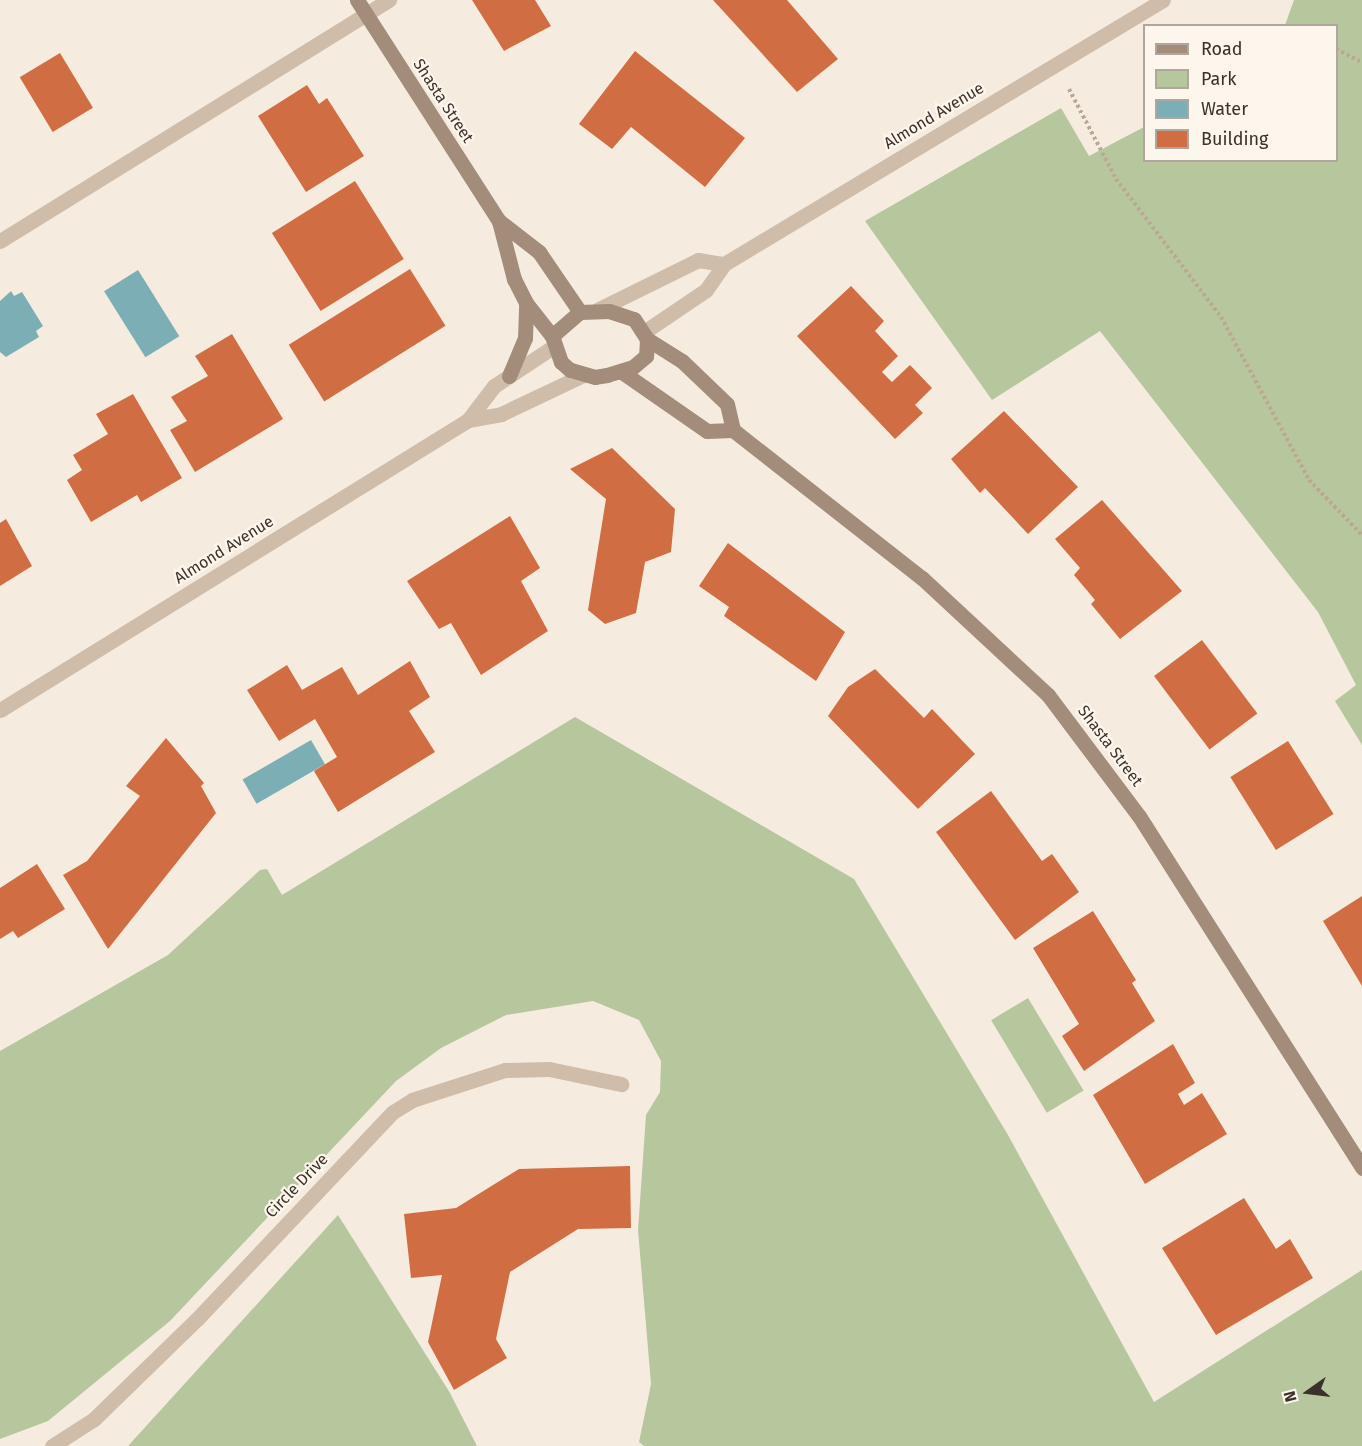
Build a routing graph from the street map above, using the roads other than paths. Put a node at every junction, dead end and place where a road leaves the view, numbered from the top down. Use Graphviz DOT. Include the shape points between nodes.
graph roads {
  1 [pos="357,0"];
  2 [pos="390,0"];
  3 [pos="1163,0"];
  4 [pos="365,15"];
  5 [pos="500,221"];
  6 [pos="0,241"];
  7 [pos="724,264"];
  8 [pos="526,303"];
  9 [pos="597,310"];
  10 [pos="580,312"];
  11 [pos="646,336"];
  12 [pos="553,342"];
  13 [pos="622,372"];
  14 [pos="583,375"];
  15 [pos="509,376"];
  16 [pos="468,420"];
  17 [pos="734,430"];
  18 [pos="0,710"];
  19 [pos="621,1084"];
  20 [pos="1362,1168"];
  21 [pos="52,1446"];
  1 -- 4 [label="street, Shasta Street"];
  2 -- 4 [label="street"];
  3 -- 7 [label="street, Almond Avenue"];
  4 -- 5 [label="street, Shasta Street"];
  4 -- 6 [label="street"];
  5 -- 8 [label="street, Shasta Street" via="514,279"];
  5 -- 10 [label="street, Shasta Street" via="539,252"];
  7 -- 9 [label="street" via="698,260"];
  7 -- 11 [label="street, Almond Avenue" via="706,290"];
  8 -- 12 [label="street, Shasta Street"];
  8 -- 15 [label="street" via="525,338"];
  9 -- 10 [label="street"];
  9 -- 11 [label="street" via="623,313"];
  10 -- 12 [label="street"];
  11 -- 13 [label="street" via="646,356"];
  11 -- 17 [label="street" via="682,361 727,404"];
  12 -- 14 [label="street" via="561,362"];
  12 -- 15 [label="street, Almond Avenue"];
  13 -- 14 [label="street"];
  13 -- 17 [label="street" via="707,431"];
  14 -- 16 [label="street, Almond Avenue" via="501,414"];
  15 -- 16 [label="street, Almond Avenue" via="494,387"];
  16 -- 18 [label="street, Almond Avenue"];
  17 -- 20 [label="street, Shasta Street" via="922,578 1048,695 1139,816"];
  19 -- 21 [label="street, Circle Drive" via="549,1069 505,1070 412,1100 393,1112 197,1319 94,1419"];
}
